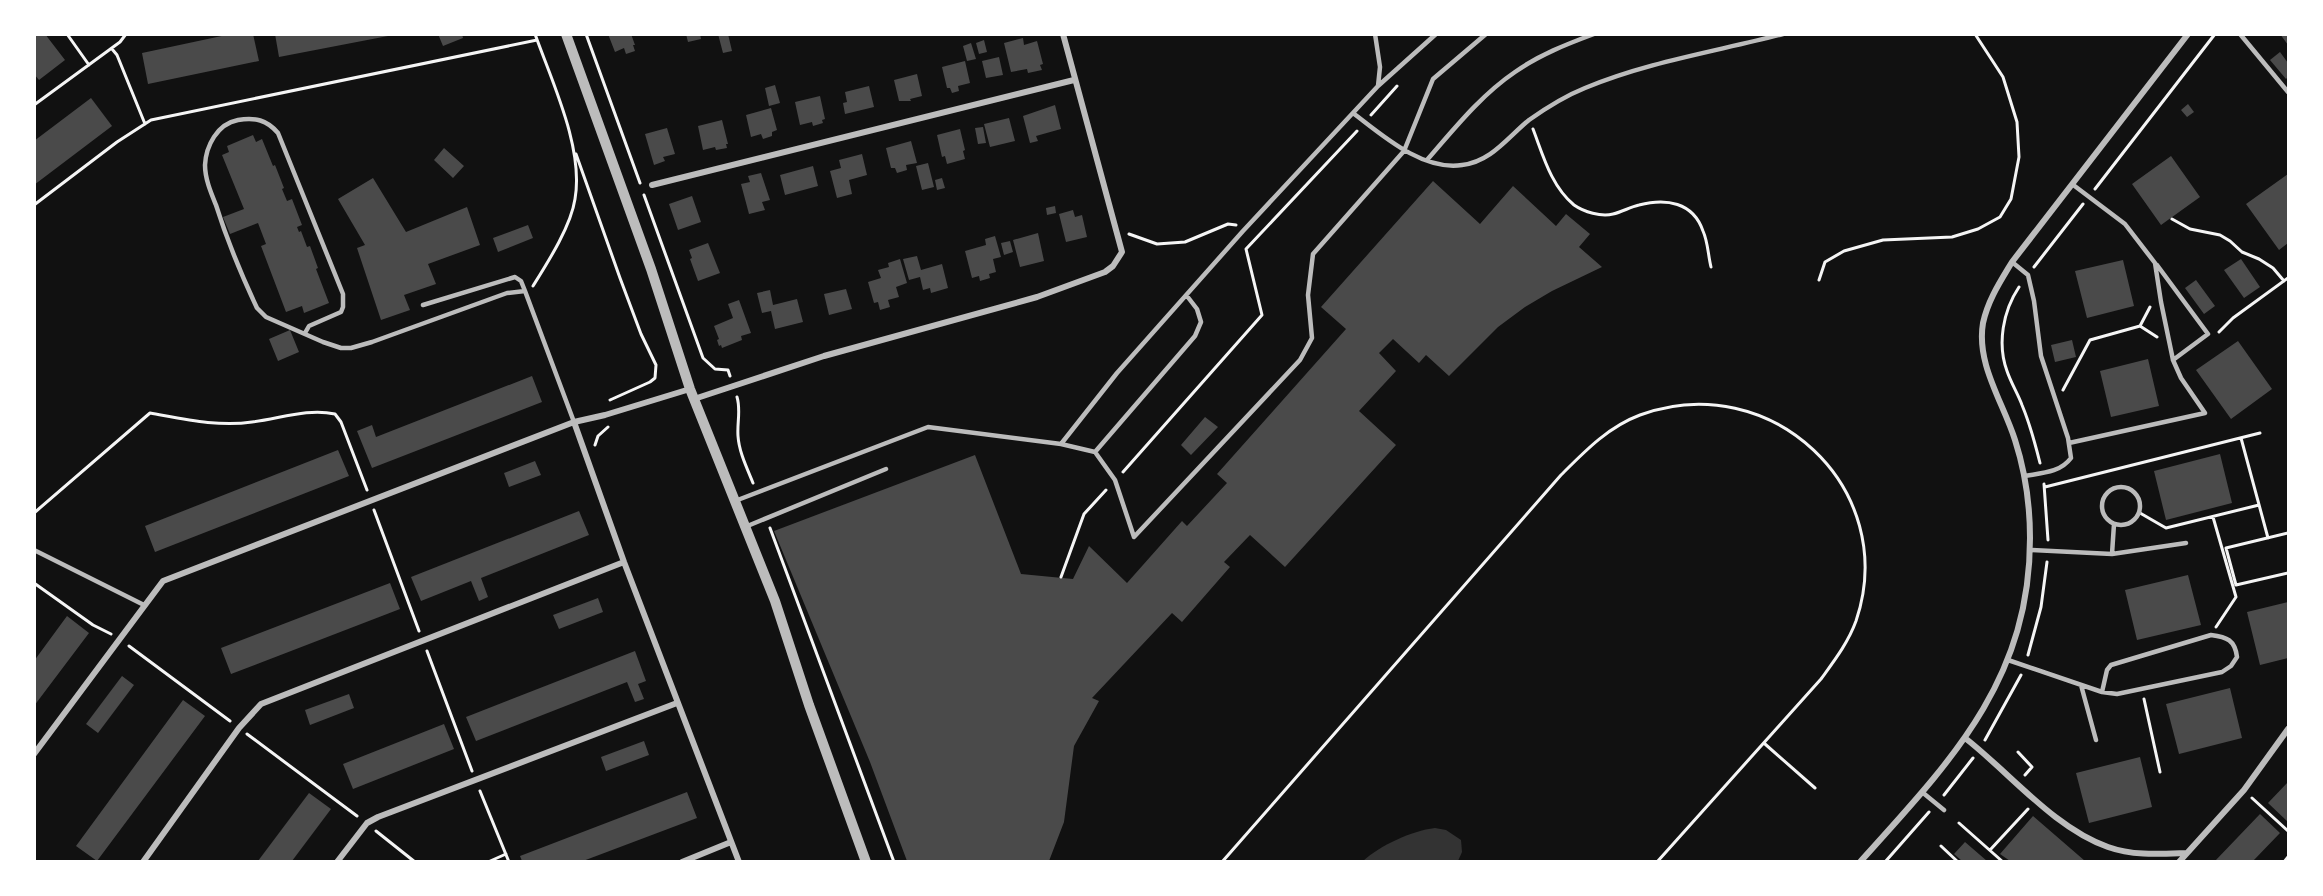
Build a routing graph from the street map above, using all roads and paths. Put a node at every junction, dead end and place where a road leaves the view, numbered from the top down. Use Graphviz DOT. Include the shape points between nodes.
graph roads {
  1 [pos="67,34"];
  2 [pos="126,34"];
  3 [pos="535,34"];
  4 [pos="566,34"];
  5 [pos="1063,34"];
  6 [pos="1375,34"];
  7 [pos="1436,34"];
  8 [pos="1486,34"];
  9 [pos="1594,34"];
  10 [pos="1784,34"];
  11 [pos="1975,34"];
  12 [pos="2188,34"];
  13 [pos="2215,34"];
  14 [pos="2240,34"];
  15 [pos="537,40"];
  16 [pos="112,48"];
  17 [pos="89,65"];
  18 [pos="1074,80"];
  19 [pos="1400,82"];
  20 [pos="1378,86"];
  21 [pos="2289,92"];
  22 [pos="34,105"];
  23 [pos="1353,113"];
  24 [pos="1529,120"];
  25 [pos="1365,122"];
  26 [pos="145,124"];
  27 [pos="1404,151"];
  28 [pos="576,154"];
  29 [pos="1427,160"];
  30 [pos="2072,184"];
  31 [pos="652,185"];
  32 [pos="2089,196"];
  33 [pos="34,205"];
  34 [pos="2172,219"];
  35 [pos="1243,231"];
  36 [pos="1118,237"];
  37 [pos="1254,241"];
  38 [pos="2013,262"];
  39 [pos="2155,263"];
  40 [pos="1711,267"];
  41 [pos="2028,275"];
  42 [pos="2289,278"];
  43 [pos="1819,280"];
  44 [pos="2284,281"];
  45 [pos="525,291"];
  46 [pos="1187,296"];
  47 [pos="423,305"];
  48 [pos="2140,326"];
  49 [pos="305,333"];
  50 [pos="2208,334"];
  51 [pos="696,338"];
  52 [pos="2173,360"];
  53 [pos="733,386"];
  54 [pos="692,394"];
  55 [pos="2056,403"];
  56 [pos="605,415"];
  57 [pos="574,422"];
  58 [pos="2260,433"];
  59 [pos="2241,438"];
  60 [pos="2069,442"];
  61 [pos="1062,444"];
  62 [pos="595,448"];
  63 [pos="1095,452"];
  64 [pos="886,469"];
  65 [pos="2042,473"];
  66 [pos="2024,476"];
  67 [pos="1115,480"];
  68 [pos="2045,487"];
  69 [pos="757,493"];
  70 [pos="370,500"];
  71 [pos="735,501"];
  72 [pos="2259,504"];
  73 [pos="34,513"];
  74 [pos="2140,513"];
  75 [pos="2212,517"];
  76 [pos="766,518"];
  77 [pos="2114,524"];
  78 [pos="745,527"];
  79 [pos="2289,533"];
  80 [pos="2268,538"];
  81 [pos="2186,543"];
  82 [pos="34,550"];
  83 [pos="2030,550"];
  84 [pos="2048,552"];
  85 [pos="2112,554"];
  86 [pos="624,562"];
  87 [pos="2289,573"];
  88 [pos="1061,577"];
  89 [pos="35,584"];
  90 [pos="144,605"];
  91 [pos="2211,635"];
  92 [pos="119,638"];
  93 [pos="423,640"];
  94 [pos="2008,660"];
  95 [pos="2025,666"];
  96 [pos="2081,685"];
  97 [pos="2142,689"];
  98 [pos="2102,692"];
  99 [pos="678,703"];
  100 [pos="240,728"];
  101 [pos="2289,729"];
  102 [pos="1965,738"];
  103 [pos="2096,740"];
  104 [pos="1764,743"];
  105 [pos="1979,750"];
  106 [pos="2018,752"];
  107 [pos="34,754"];
  108 [pos="2160,772"];
  109 [pos="475,780"];
  110 [pos="2017,783"];
  111 [pos="1815,788"];
  112 [pos="2244,790"];
  113 [pos="1922,792"];
  114 [pos="2036,800"];
  115 [pos="1936,804"];
  116 [pos="1944,810"];
  117 [pos="367,823"];
  118 [pos="1959,823"];
  119 [pos="2289,831"];
  120 [pos="731,842"];
  121 [pos="1941,846"];
  122 [pos="1990,850"];
  123 [pos="506,854"];
  124 [pos="2186,854"];
  125 [pos="2289,857"];
  126 [pos="143,861"];
  127 [pos="337,861"];
  128 [pos="415,861"];
  129 [pos="488,861"];
  130 [pos="509,861"];
  131 [pos="682,861"];
  132 [pos="739,861"];
  133 [pos="866,861"];
  134 [pos="894,861"];
  135 [pos="1222,861"];
  136 [pos="1657,861"];
  137 [pos="1860,861"];
  138 [pos="1885,861"];
  139 [pos="1958,861"];
  140 [pos="2004,861"];
  141 [pos="2179,861"];
  142 [pos="2284,861"];
  1 -- 17 [label="path"];
  2 -- 16 [label="path"];
  3 -- 15 [label="path"];
  4 -- 54 [label="street"];
  5 -- 18 [label="street"];
  6 -- 20 [label="lane" via="1380,67"];
  7 -- 20 [label="lane"];
  8 -- 27 [label="lane" via="1433,79"];
  9 -- 29 [label="lane" via="1560,47 1515,72 1473,108"];
  10 -- 24 [label="lane" via="1642,69 1585,88"];
  11 -- 43 [label="path" via="2003,77 2017,122 2019,157 2006,208 2000,217 1978,229 1952,237 1883,240 1844,251 1826,262"];
  12 -- 30 [label="street"];
  13 -- 32 [label="path"];
  14 -- 21 [label="lane"];
  15 -- 26 [label="path" via="160,117"];
  15 -- 28 [label="path"];
  16 -- 17 [label="path"];
  16 -- 26 [label="path"];
  17 -- 22 [label="path"];
  18 -- 31 [label="street"];
  18 -- 36 [label="street"];
  19 -- 25 [label="path"];
  20 -- 23 [label="lane"];
  23 -- 25 [label="lane"];
  23 -- 35 [label="lane"];
  24 -- 29 [label="lane" via="1483,159 1461,166"];
  24 -- 40 [label="path" via="1555,183 1575,205 1594,214 1611,215 1639,205 1666,201 1681,204 1695,214 1704,231"];
  25 -- 27 [label="lane"];
  25 -- 37 [label="path"];
  26 -- 33 [label="path"];
  27 -- 29 [label="lane"];
  27 -- 67 [label="lane" via="1313,254 1308,296 1312,338 1300,360 1134,537"];
  28 -- 45 [label="path" via="575,201 550,256 531,289"];
  28 -- 56 [label="path" via="624,290 656,365 655,378 650,382 601,404"];
  30 -- 32 [label="lane"];
  30 -- 38 [label="street"];
  32 -- 39 [label="lane" via="2125,224"];
  32 -- 41 [label="path"];
  34 -- 44 [label="path" via="2190,229 2220,236 2273,268"];
  35 -- 36 [label="path" via="1232,223 1189,242 1156,244 1132,234"];
  35 -- 37 [label="path"];
  35 -- 46 [label="lane"];
  36 -- 53 [label="street" via="1120,258 1105,272 1037,297 824,356"];
  37 -- 67 [label="path" via="1246,249 1262,315"];
  38 -- 41 [label="lane"];
  38 -- 66 [label="street" via="1989,303 1982,340 1989,375 2015,440"];
  39 -- 50 [label="lane"];
  39 -- 52 [label="lane"];
  41 -- 55 [label="lane" via="2041,356"];
  41 -- 65 [label="path" via="2009,307 2002,344 2008,373 2032,430"];
  42 -- 44 [label="path"];
  44 -- 50 [label="path" via="2233,318 2212,339"];
  45 -- 47 [label="lane" via="515,277"];
  45 -- 49 [label="lane" via="507,293 351,348 341,348"];
  45 -- 57 [label="lane"];
  46 -- 61 [label="lane" via="1117,373"];
  46 -- 63 [label="lane" via="1202,322 1196,336"];
  48 -- 55 [label="path" via="2090,340"];
  49 -- 49 [label="lane" via="266,317 257,308 223,230 205,166 213,139 234,121 261,120 278,134 343,294 341,312 309,326"];
  50 -- 52 [label="lane"];
  51 -- 53 [label="path" via="703,358 715,369 728,370"];
  52 -- 60 [label="lane" via="2205,412"];
  53 -- 54 [label="street"];
  53 -- 69 [label="path" via="740,411 739,445"];
  54 -- 56 [label="street"];
  54 -- 71 [label="street"];
  55 -- 60 [label="lane"];
  56 -- 57 [label="street"];
  56 -- 62 [label="path" via="609,426 598,436"];
  57 -- 70 [label="street"];
  57 -- 86 [label="street"];
  58 -- 59 [label="path"];
  59 -- 68 [label="path"];
  59 -- 72 [label="path"];
  60 -- 65 [label="lane" via="2071,458 2066,465"];
  61 -- 63 [label="lane"];
  61 -- 69 [label="lane" via="928,427"];
  63 -- 67 [label="lane"];
  64 -- 76 [label="lane"];
  65 -- 66 [label="lane"];
  65 -- 68 [label="path"];
  66 -- 83 [label="street"];
  67 -- 88 [label="path" via="1084,514"];
  68 -- 84 [label="path"];
  69 -- 71 [label="lane"];
  70 -- 73 [label="path" via="335,414 313,412 251,423 215,424 150,413"];
  70 -- 90 [label="street" via="163,581"];
  70 -- 93 [label="path"];
  71 -- 78 [label="street"];
  72 -- 75 [label="path"];
  72 -- 80 [label="path"];
  74 -- 75 [label="path" via="2166,528"];
  74 -- 77 [label="lane" via="2132,522"];
  74 -- 77 [label="lane" via="2140,500 2133,490 2114,487 2102,502 2104,515"];
  75 -- 91 [label="path" via="2236,597"];
  76 -- 78 [label="lane"];
  76 -- 134 [label="path"];
  77 -- 85 [label="lane"];
  78 -- 133 [label="street"];
  79 -- 80 [label="path"];
  80 -- 87 [label="path" via="2226,548 2236,585"];
  81 -- 85 [label="lane"];
  82 -- 90 [label="lane"];
  83 -- 84 [label="lane"];
  83 -- 94 [label="street" via="2026,590"];
  84 -- 85 [label="lane"];
  84 -- 95 [label="path" via="2041,607"];
  86 -- 93 [label="street"];
  86 -- 99 [label="street"];
  89 -- 92 [label="path" via="93,625"];
  90 -- 92 [label="street"];
  91 -- 97 [label="lane" via="2226,637 2236,647 2238,657 2231,666 2222,672"];
  91 -- 98 [label="lane" via="2111,665"];
  92 -- 100 [label="path"];
  92 -- 107 [label="street"];
  93 -- 100 [label="street" via="261,704"];
  93 -- 109 [label="path"];
  94 -- 95 [label="lane"];
  94 -- 102 [label="street" via="1988,703"];
  95 -- 96 [label="lane"];
  95 -- 105 [label="path"];
  96 -- 98 [label="lane"];
  96 -- 103 [label="lane"];
  97 -- 98 [label="lane" via="2117,694"];
  97 -- 108 [label="path"];
  99 -- 109 [label="street"];
  99 -- 120 [label="street"];
  100 -- 117 [label="path"];
  100 -- 126 [label="street"];
  101 -- 112 [label="street"];
  102 -- 105 [label="street"];
  102 -- 113 [label="street"];
  104 -- 111 [label="path"];
  104 -- 135 [label="path" via="1841,652 1856,621 1863,588 1864,554 1858,520 1845,489 1825,461 1801,438 1772,420 1740,408 1672,406 1639,416 1608,432 1561,475"];
  104 -- 136 [label="path"];
  105 -- 110 [label="street"];
  105 -- 115 [label="path"];
  106 -- 110 [label="path" via="2031,767"];
  109 -- 117 [label="street"];
  109 -- 123 [label="path"];
  110 -- 114 [label="street"];
  112 -- 119 [label="path"];
  112 -- 124 [label="street"];
  113 -- 115 [label="lane"];
  113 -- 137 [label="street"];
  114 -- 122 [label="path"];
  114 -- 124 [label="street" via="2082,836 2110,848 2147,855"];
  115 -- 116 [label="lane"];
  115 -- 138 [label="path"];
  117 -- 127 [label="street"];
  117 -- 128 [label="path"];
  118 -- 122 [label="path"];
  120 -- 131 [label="street"];
  120 -- 132 [label="street"];
  121 -- 139 [label="path"];
  122 -- 140 [label="path"];
  123 -- 129 [label="path"];
  123 -- 130 [label="path"];
  124 -- 141 [label="street"];
  125 -- 142 [label="path"];
}
